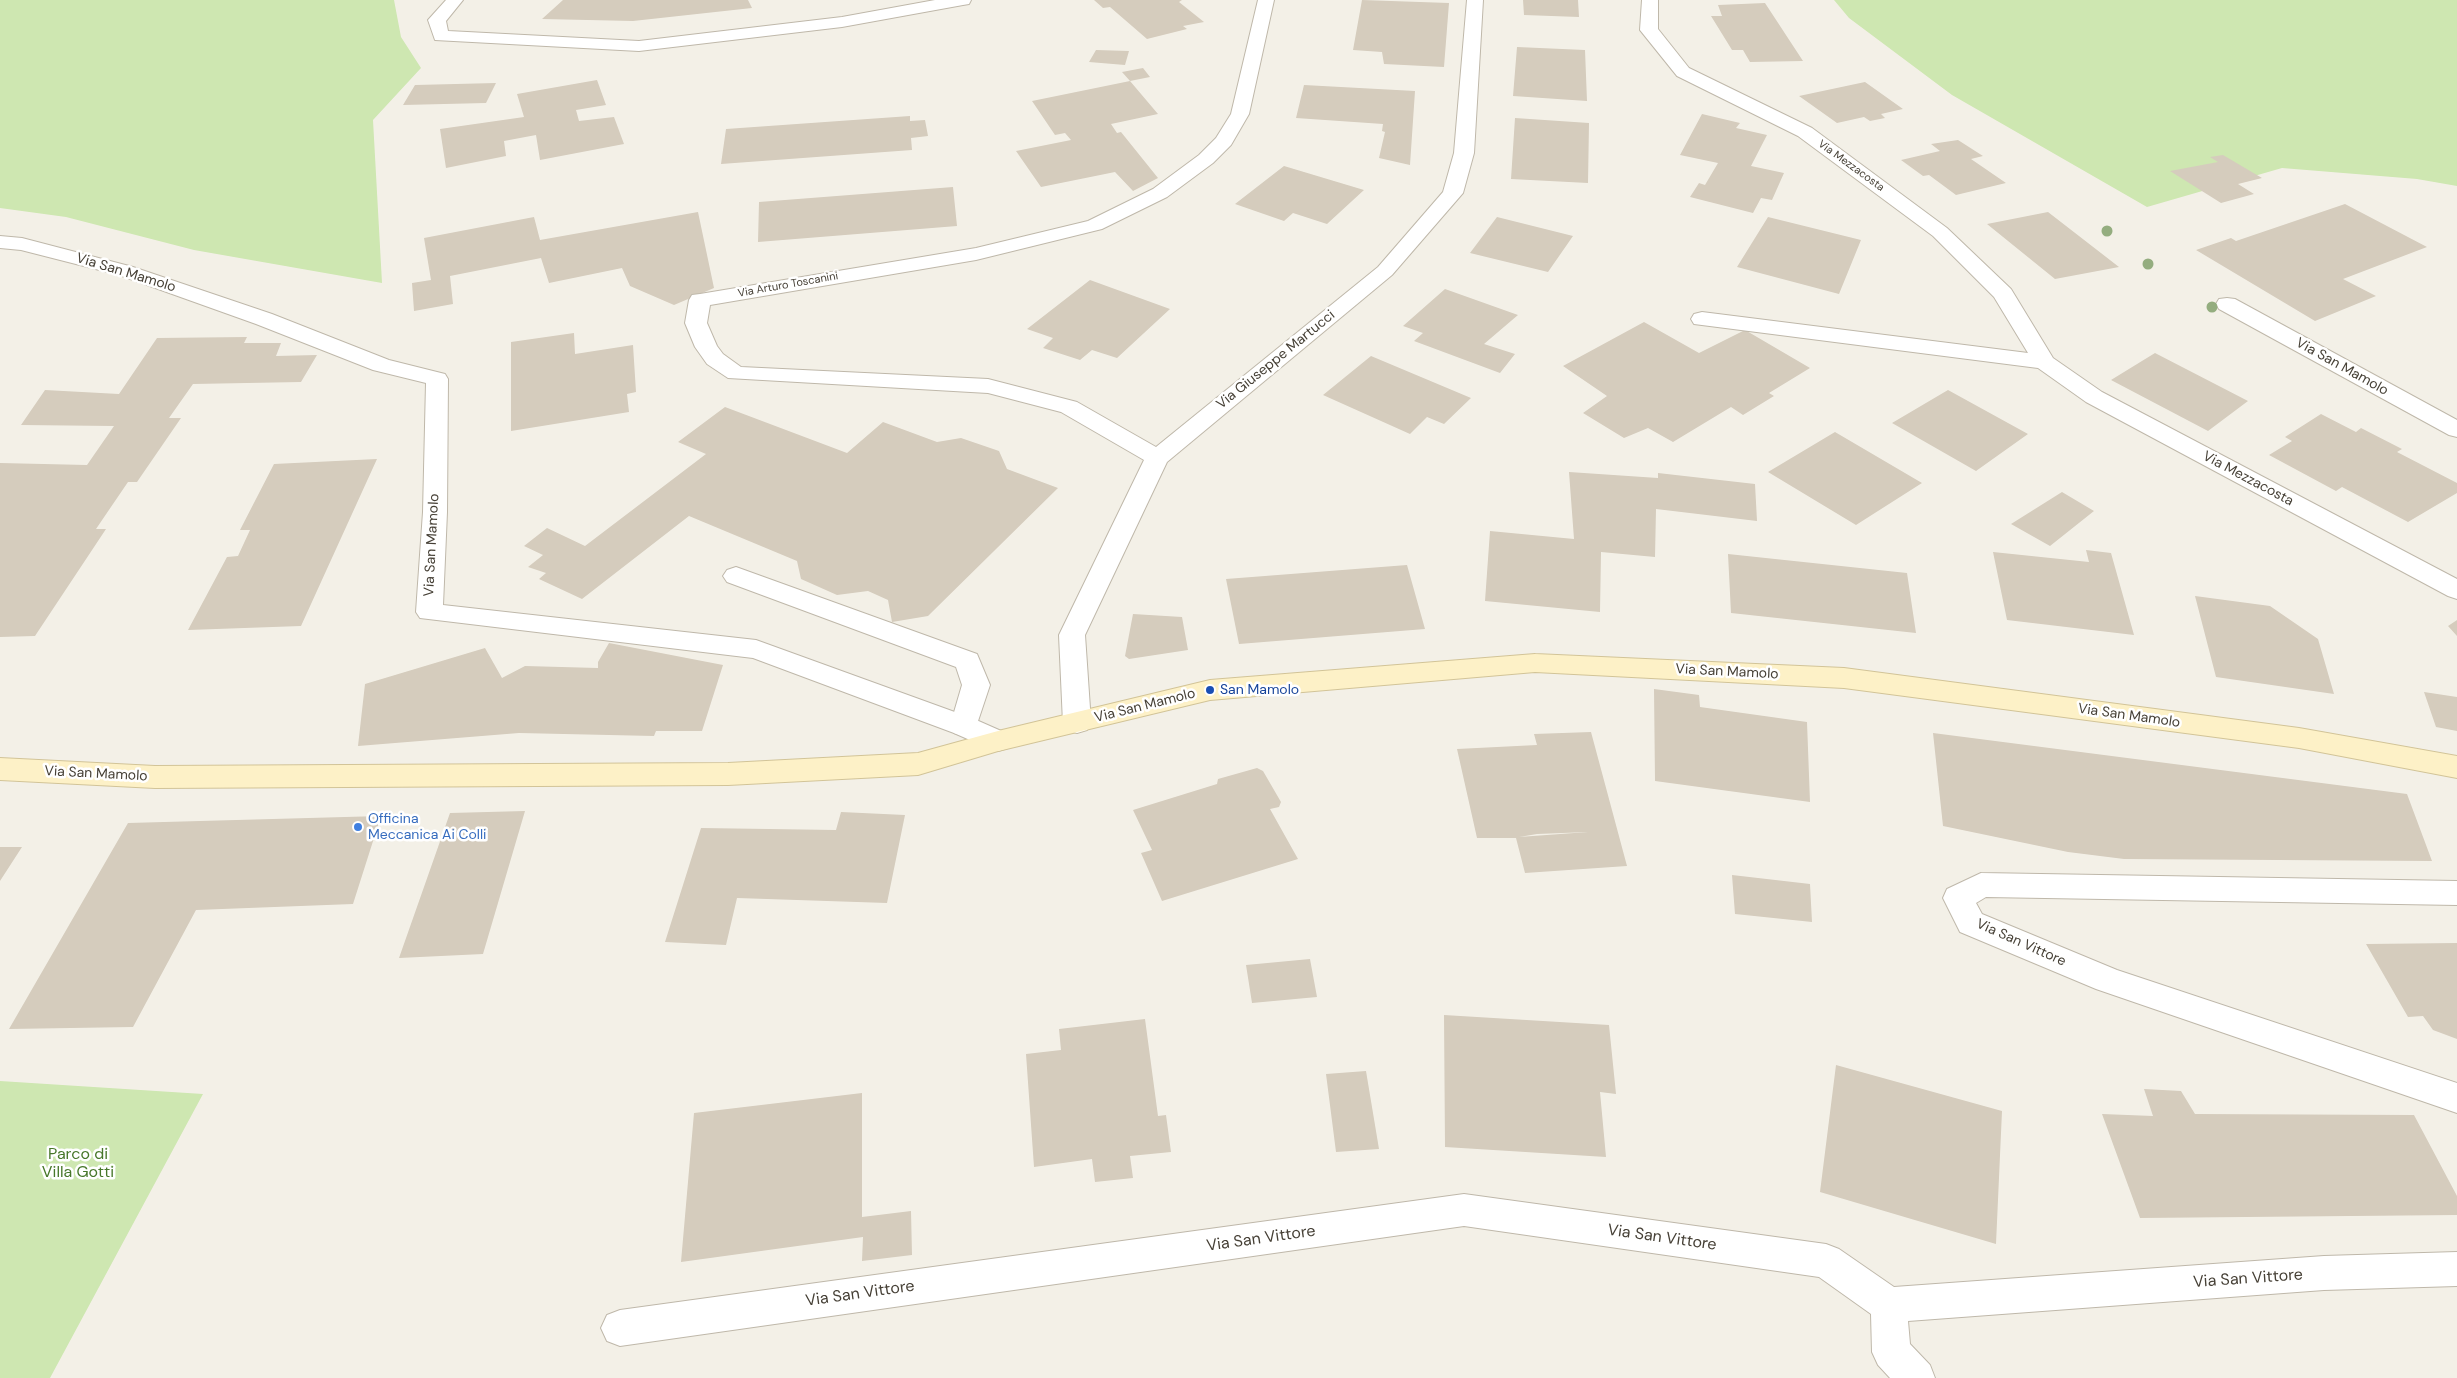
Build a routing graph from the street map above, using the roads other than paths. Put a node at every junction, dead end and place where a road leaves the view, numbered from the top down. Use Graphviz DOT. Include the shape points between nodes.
graph roads {
  1 [pos="455,0"];
  2 [pos="963,0"];
  3 [pos="1266,0"];
  4 [pos="1476,0"];
  5 [pos="1650,0"];
  6 [pos="0,242"];
  7 [pos="2227,304"];
  8 [pos="1702,319"];
  9 [pos="2044,362"];
  10 [pos="2457,430"];
  11 [pos="1157,458"];
  12 [pos="736,576"];
  13 [pos="2457,590"];
  14 [pos="1077,723"];
  15 [pos="964,726"];
  16 [pos="998,741"];
  17 [pos="2457,767"];
  18 [pos="0,769"];
  19 [pos="2457,892"];
  20 [pos="2457,1098"];
  21 [pos="2457,1269"];
  22 [pos="1889,1305"];
  23 [pos="620,1328"];
  24 [pos="1916,1378"];
  1 -- 2 [label="street" via="437,20 440,36 639,46 842,22"];
  3 -- 11 [label="street, Via Arturo Toscanini" via="1240,114 1224,141 1160,193 1095,225 976,254 700,300 696,323 706,347 716,359 736,373 988,386 1069,408"];
  4 -- 11 [label="street, Via Giuseppe Martucci" via="1464,153 1454,193 1385,271"];
  5 -- 9 [label="street, Via Mezzacosta" via="1649,30 1683,72 1805,132 1940,232 2003,294"];
  6 -- 15 [label="street, Via San Mamolo" via="22,244 126,271 264,319 381,365 437,379 435,512 428,612 756,649"];
  7 -- 10 [label="street, Via San Mamolo"];
  8 -- 9 [label="street, Via Mezzacosta"];
  9 -- 13 [label="street, Via Mezzacosta" via="2094,398"];
  11 -- 14 [label="street, Via Giuseppe Martucci" via="1072,634"];
  12 -- 15 [label="street" via="967,661 976,685"];
  14 -- 16 [label="main road, Via San Mamolo"];
  14 -- 17 [label="main road, Via San Mamolo" via="1210,690 1535,663 1844,678 2299,738"];
  15 -- 16 [label="street, Via San Mamolo"];
  16 -- 18 [label="main road, Via San Mamolo" via="918,764 728,774 155,777"];
  19 -- 20 [label="street, Via San Vittore" via="1981,886 1958,898 1971,923 2108,980"];
  21 -- 22 [label="street, Via San Vittore" via="2324,1273"];
  22 -- 23 [label="street, Via San Vittore" via="1826,1261 1464,1210"];
  22 -- 24 [label="street" via="1891,1352"];
}
